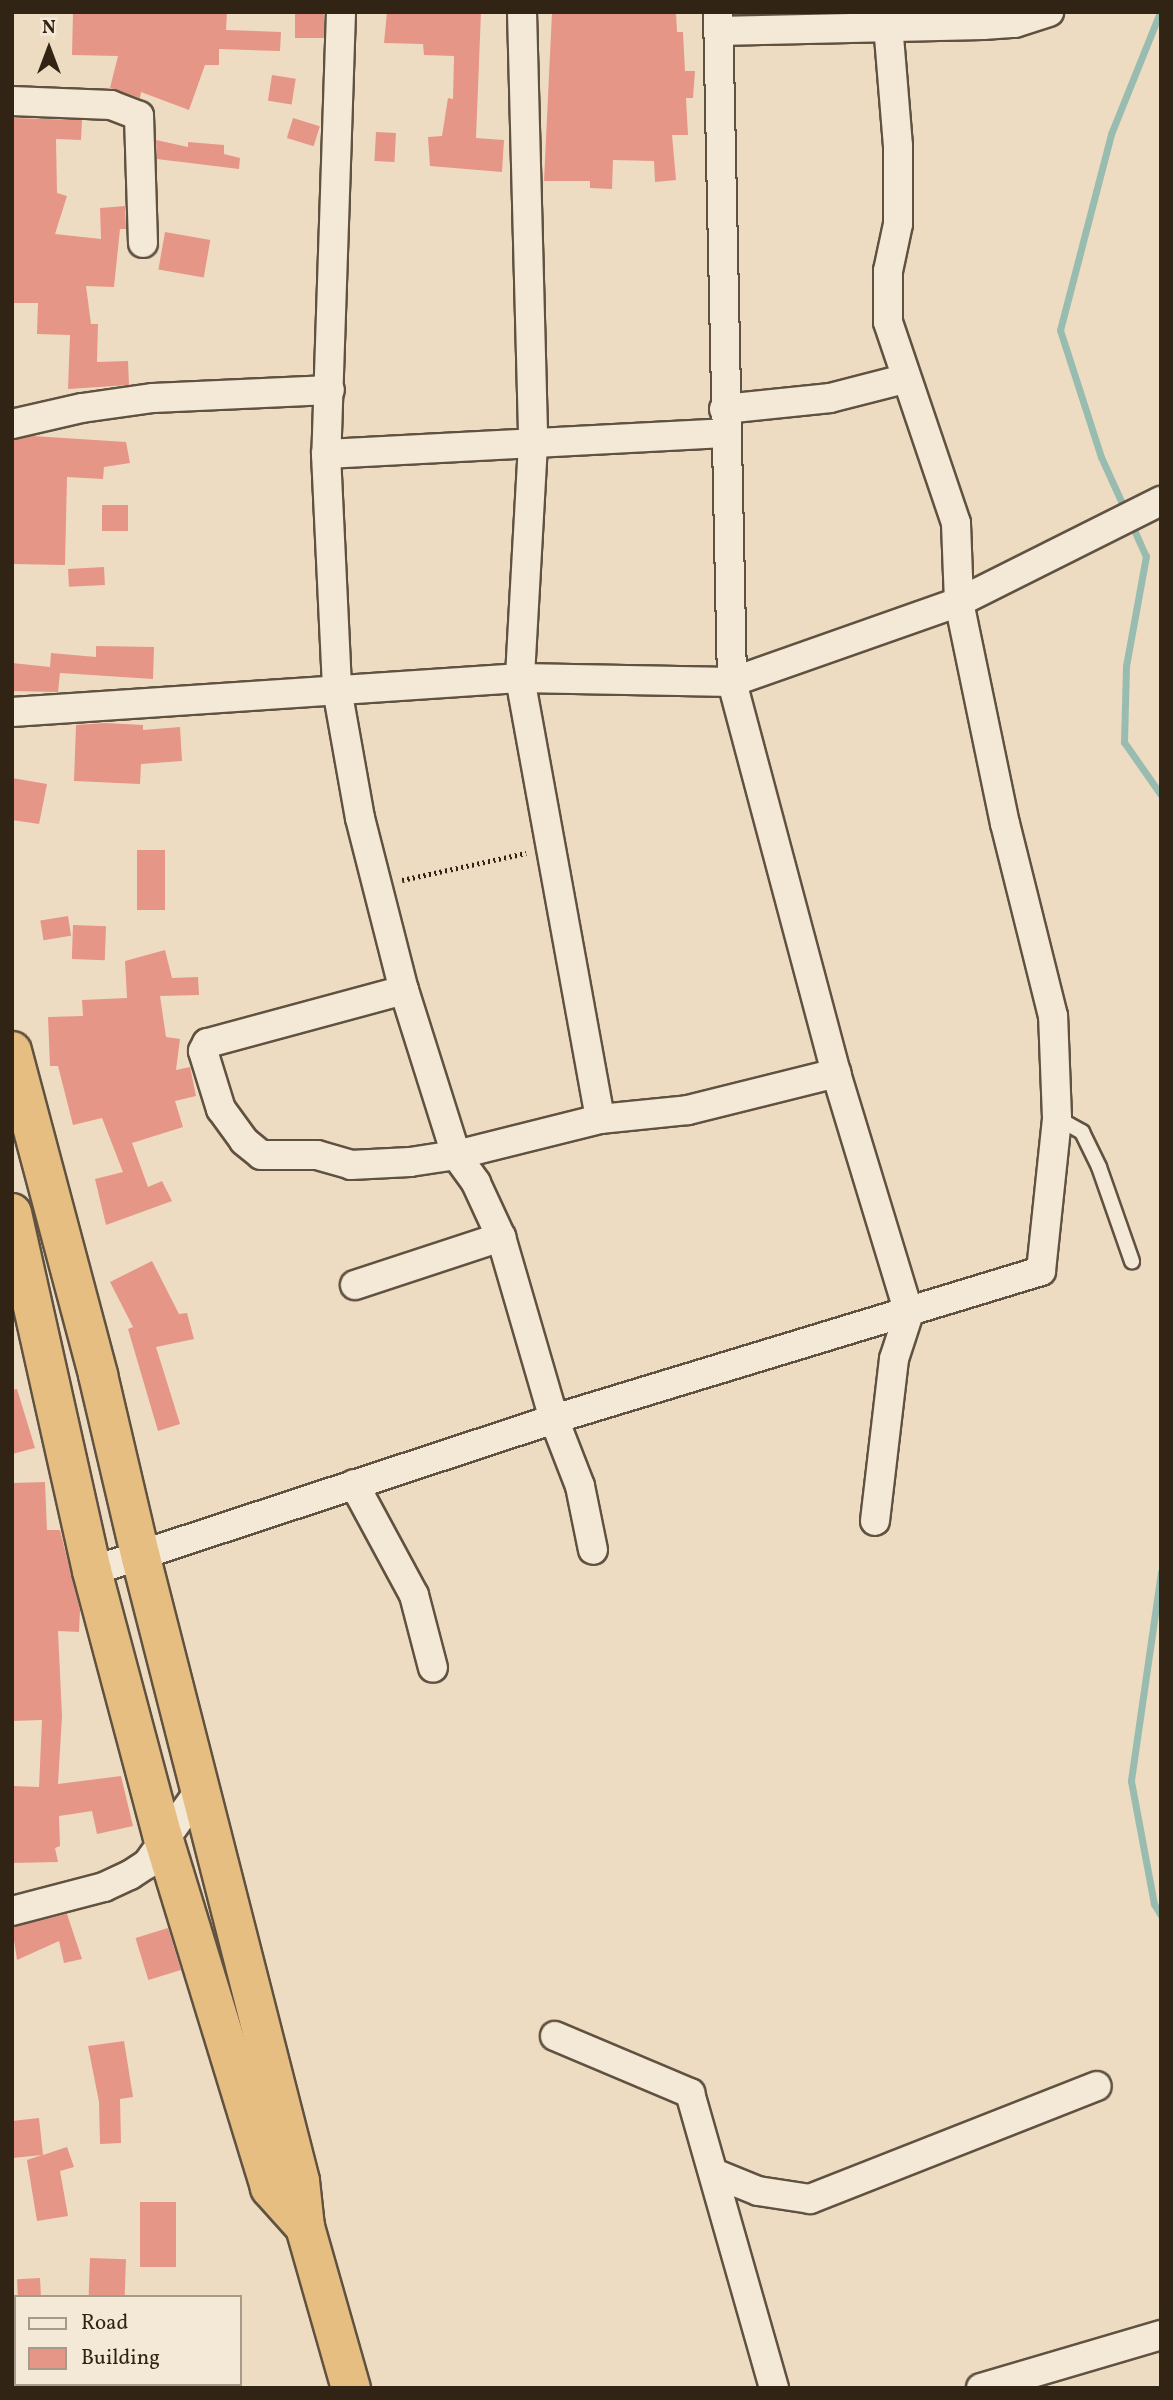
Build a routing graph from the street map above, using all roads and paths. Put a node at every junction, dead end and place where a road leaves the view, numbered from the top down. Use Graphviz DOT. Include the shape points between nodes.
graph roads {
  1 [pos="341,12"];
  2 [pos="522,12"];
  3 [pos="1049,12"];
  4 [pos="886,20"];
  5 [pos="718,22"];
  6 [pos="12,101"];
  7 [pos="144,243"];
  8 [pos="905,379"];
  9 [pos="330,390"];
  10 [pos="724,421"];
  11 [pos="12,424"];
  12 [pos="533,443"];
  13 [pos="326,454"];
  14 [pos="1161,501"];
  15 [pos="959,601"];
  16 [pos="520,678"];
  17 [pos="732,682"];
  18 [pos="337,690"];
  19 [pos="12,712"];
  20 [pos="549,848"];
  21 [pos="377,886"];
  22 [pos="404,990"];
  23 [pos="12,1051"];
  24 [pos="836,1073"];
  25 [pos="1058,1118"];
  26 [pos="600,1119"];
  27 [pos="456,1155"];
  28 [pos="49,1190"];
  29 [pos="12,1199"];
  30 [pos="12,1213"];
  31 [pos="501,1237"];
  32 [pos="1132,1261"];
  33 [pos="355,1285"];
  34 [pos="909,1313"];
  35 [pos="554,1419"];
  36 [pos="354,1484"];
  37 [pos="874,1521"];
  38 [pos="593,1550"];
  39 [pos="141,1558"];
  40 [pos="92,1572"];
  41 [pos="433,1668"];
  42 [pos="200,1790"];
  43 [pos="163,1836"];
  44 [pos="12,1910"];
  45 [pos="225,1966"];
  46 [pos="555,2036"];
  47 [pos="1097,2086"];
  48 [pos="716,2174"];
  49 [pos="1161,2335"];
  50 [pos="351,2388"];
  51 [pos="774,2388"];
  52 [pos="981,2388"];
  1 -- 9 [label="street"];
  2 -- 12 [label="street"];
  3 -- 4 [label="street" via="1015,23"];
  4 -- 5 [label="street"];
  4 -- 8 [label="street" via="898,159 898,224 888,271 888,322"];
  5 -- 10 [label="street"];
  6 -- 7 [label="street" via="111,105 139,116"];
  8 -- 10 [label="street"];
  8 -- 15 [label="street" via="956,523"];
  9 -- 11 [label="street" via="153,398"];
  9 -- 13 [label="street"];
  10 -- 12 [label="street"];
  10 -- 17 [label="street"];
  12 -- 13 [label="street"];
  12 -- 16 [label="street"];
  13 -- 18 [label="street"];
  14 -- 15 [label="street"];
  15 -- 17 [label="street"];
  15 -- 25 [label="street" via="1005,824 1053,1016"];
  16 -- 17 [label="street"];
  16 -- 18 [label="street"];
  16 -- 20 [label="street"];
  17 -- 24 [label="street"];
  18 -- 19 [label="street"];
  18 -- 21 [label="street"];
  20 -- 21 [label="path"];
  20 -- 26 [label="street"];
  21 -- 22 [label="street"];
  22 -- 27 [label="street"];
  22 -- 27 [label="street" via="207,1043 203,1051 222,1109 261,1155 317,1155 351,1165"];
  23 -- 28 [label="highway"];
  24 -- 26 [label="street" via="688,1110"];
  24 -- 34 [label="street"];
  25 -- 32 [label="lane" via="1082,1132"];
  25 -- 34 [label="street" via="1041,1271"];
  26 -- 27 [label="street"];
  27 -- 31 [label="street" via="476,1183"];
  28 -- 29 [label="highway"];
  28 -- 39 [label="highway"];
  30 -- 40 [label="highway"];
  31 -- 33 [label="street"];
  31 -- 35 [label="street"];
  34 -- 35 [label="street"];
  34 -- 37 [label="street" via="894,1359"];
  35 -- 36 [label="street"];
  35 -- 38 [label="street" via="580,1486"];
  36 -- 39 [label="street"];
  36 -- 41 [label="street" via="414,1595"];
  39 -- 40 [label="street"];
  39 -- 42 [label="highway"];
  40 -- 43 [label="highway"];
  42 -- 43 [label="street"];
  42 -- 45 [label="highway"];
  43 -- 44 [label="street" via="147,1864 130,1875 59,1900"];
  43 -- 45 [label="highway"];
  45 -- 50 [label="highway" via="300,2181 305,2227"];
  46 -- 48 [label="street" via="690,2093"];
  47 -- 48 [label="street" via="810,2199 758,2192"];
  48 -- 51 [label="street"];
  49 -- 52 [label="street"];
}
